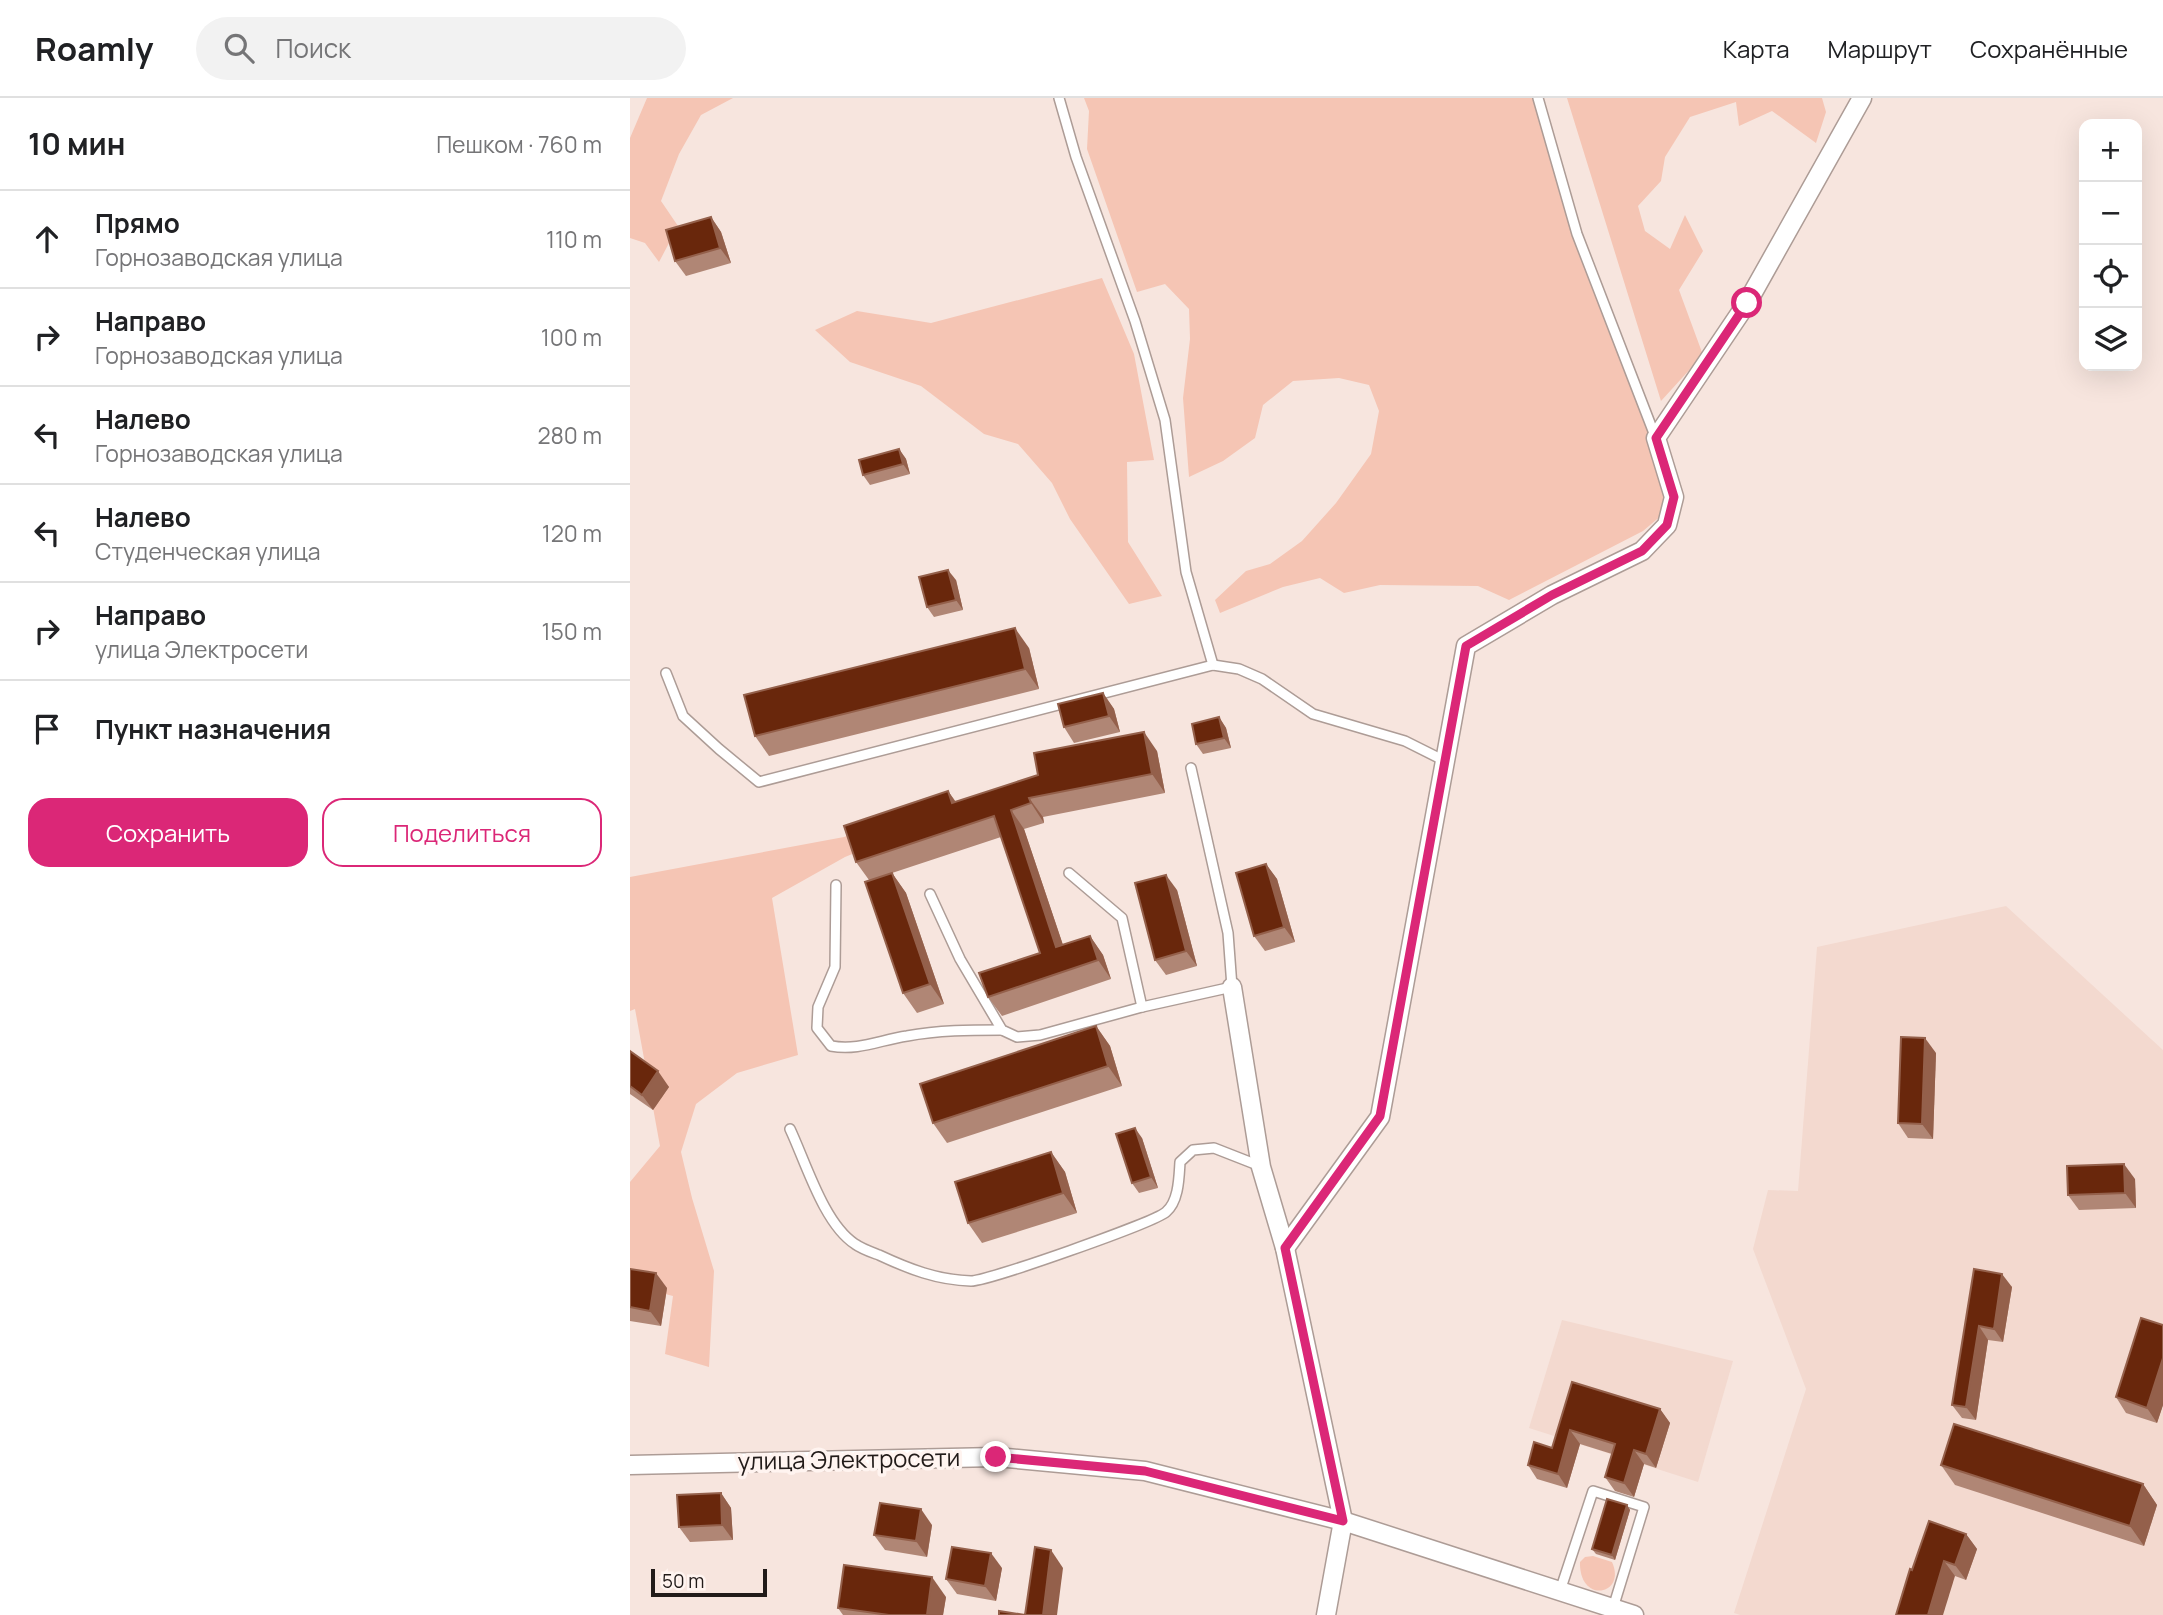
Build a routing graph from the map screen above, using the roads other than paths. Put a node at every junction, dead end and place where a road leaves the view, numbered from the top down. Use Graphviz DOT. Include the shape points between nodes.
graph roads {
  1 [pos="1059,98"];
  2 [pos="1538,98"];
  3 [pos="1862,98"];
  4 [pos="1656,438"];
  5 [pos="1213,665"];
  6 [pos="666,673"];
  7 [pos="1445,761"];
  8 [pos="1191,768"];
  9 [pos="1069,873"];
  10 [pos="836,885"];
  11 [pos="930,894"];
  12 [pos="1232,987"];
  13 [pos="1142,1007"];
  14 [pos="1002,1030"];
  15 [pos="790,1129"];
  16 [pos="1261,1167"];
  17 [pos="1285,1248"];
  18 [pos="630,1465"];
  19 [pos="1343,1521"];
  20 [pos="1560,1591"];
  21 [pos="1613,1608"];
  22 [pos="1326,1615"];
  23 [pos="1634,1615"];
  1 -- 5 [label="lane" via="1165,421 1186,572"];
  2 -- 4 [label="lane" via="1577,234"];
  3 -- 4 [label="street" via="1747,303"];
  4 -- 7 [label="street" via="1674,497 1667,525 1642,551 1552,595 1466,646"];
  5 -- 6 [label="lane" via="759,782 683,716"];
  5 -- 7 [label="lane" via="1262,679 1313,714 1405,741"];
  7 -- 17 [label="street" via="1380,1116"];
  8 -- 12 [label="lane" via="1228,933"];
  9 -- 13 [label="lane" via="1122,918"];
  10 -- 14 [label="lane" via="835,967 818,1007 817,1028 831,1046 848,1049 950,1030"];
  11 -- 14 [label="lane" via="960,959"];
  12 -- 13 [label="lane"];
  12 -- 16 [label="street"];
  13 -- 14 [label="lane" via="1040,1035 1017,1037"];
  15 -- 16 [label="lane" via="833,1224 855,1244 916,1272 952,1280 975,1281 1159,1217 1169,1210 1177,1192 1180,1162 1193,1150 1214,1148"];
  16 -- 17 [label="street"];
  17 -- 19 [label="street"];
  18 -- 19 [label="street, улица Электросети" via="996,1457 1145,1471"];
  19 -- 20 [label="street, улица Электросети"];
  19 -- 22 [label="street"];
  20 -- 21 [label="street, улица Электросети"];
  20 -- 21 [label="lane" via="1593,1491 1644,1507"];
  21 -- 23 [label="street, улица Электросети"];
}
